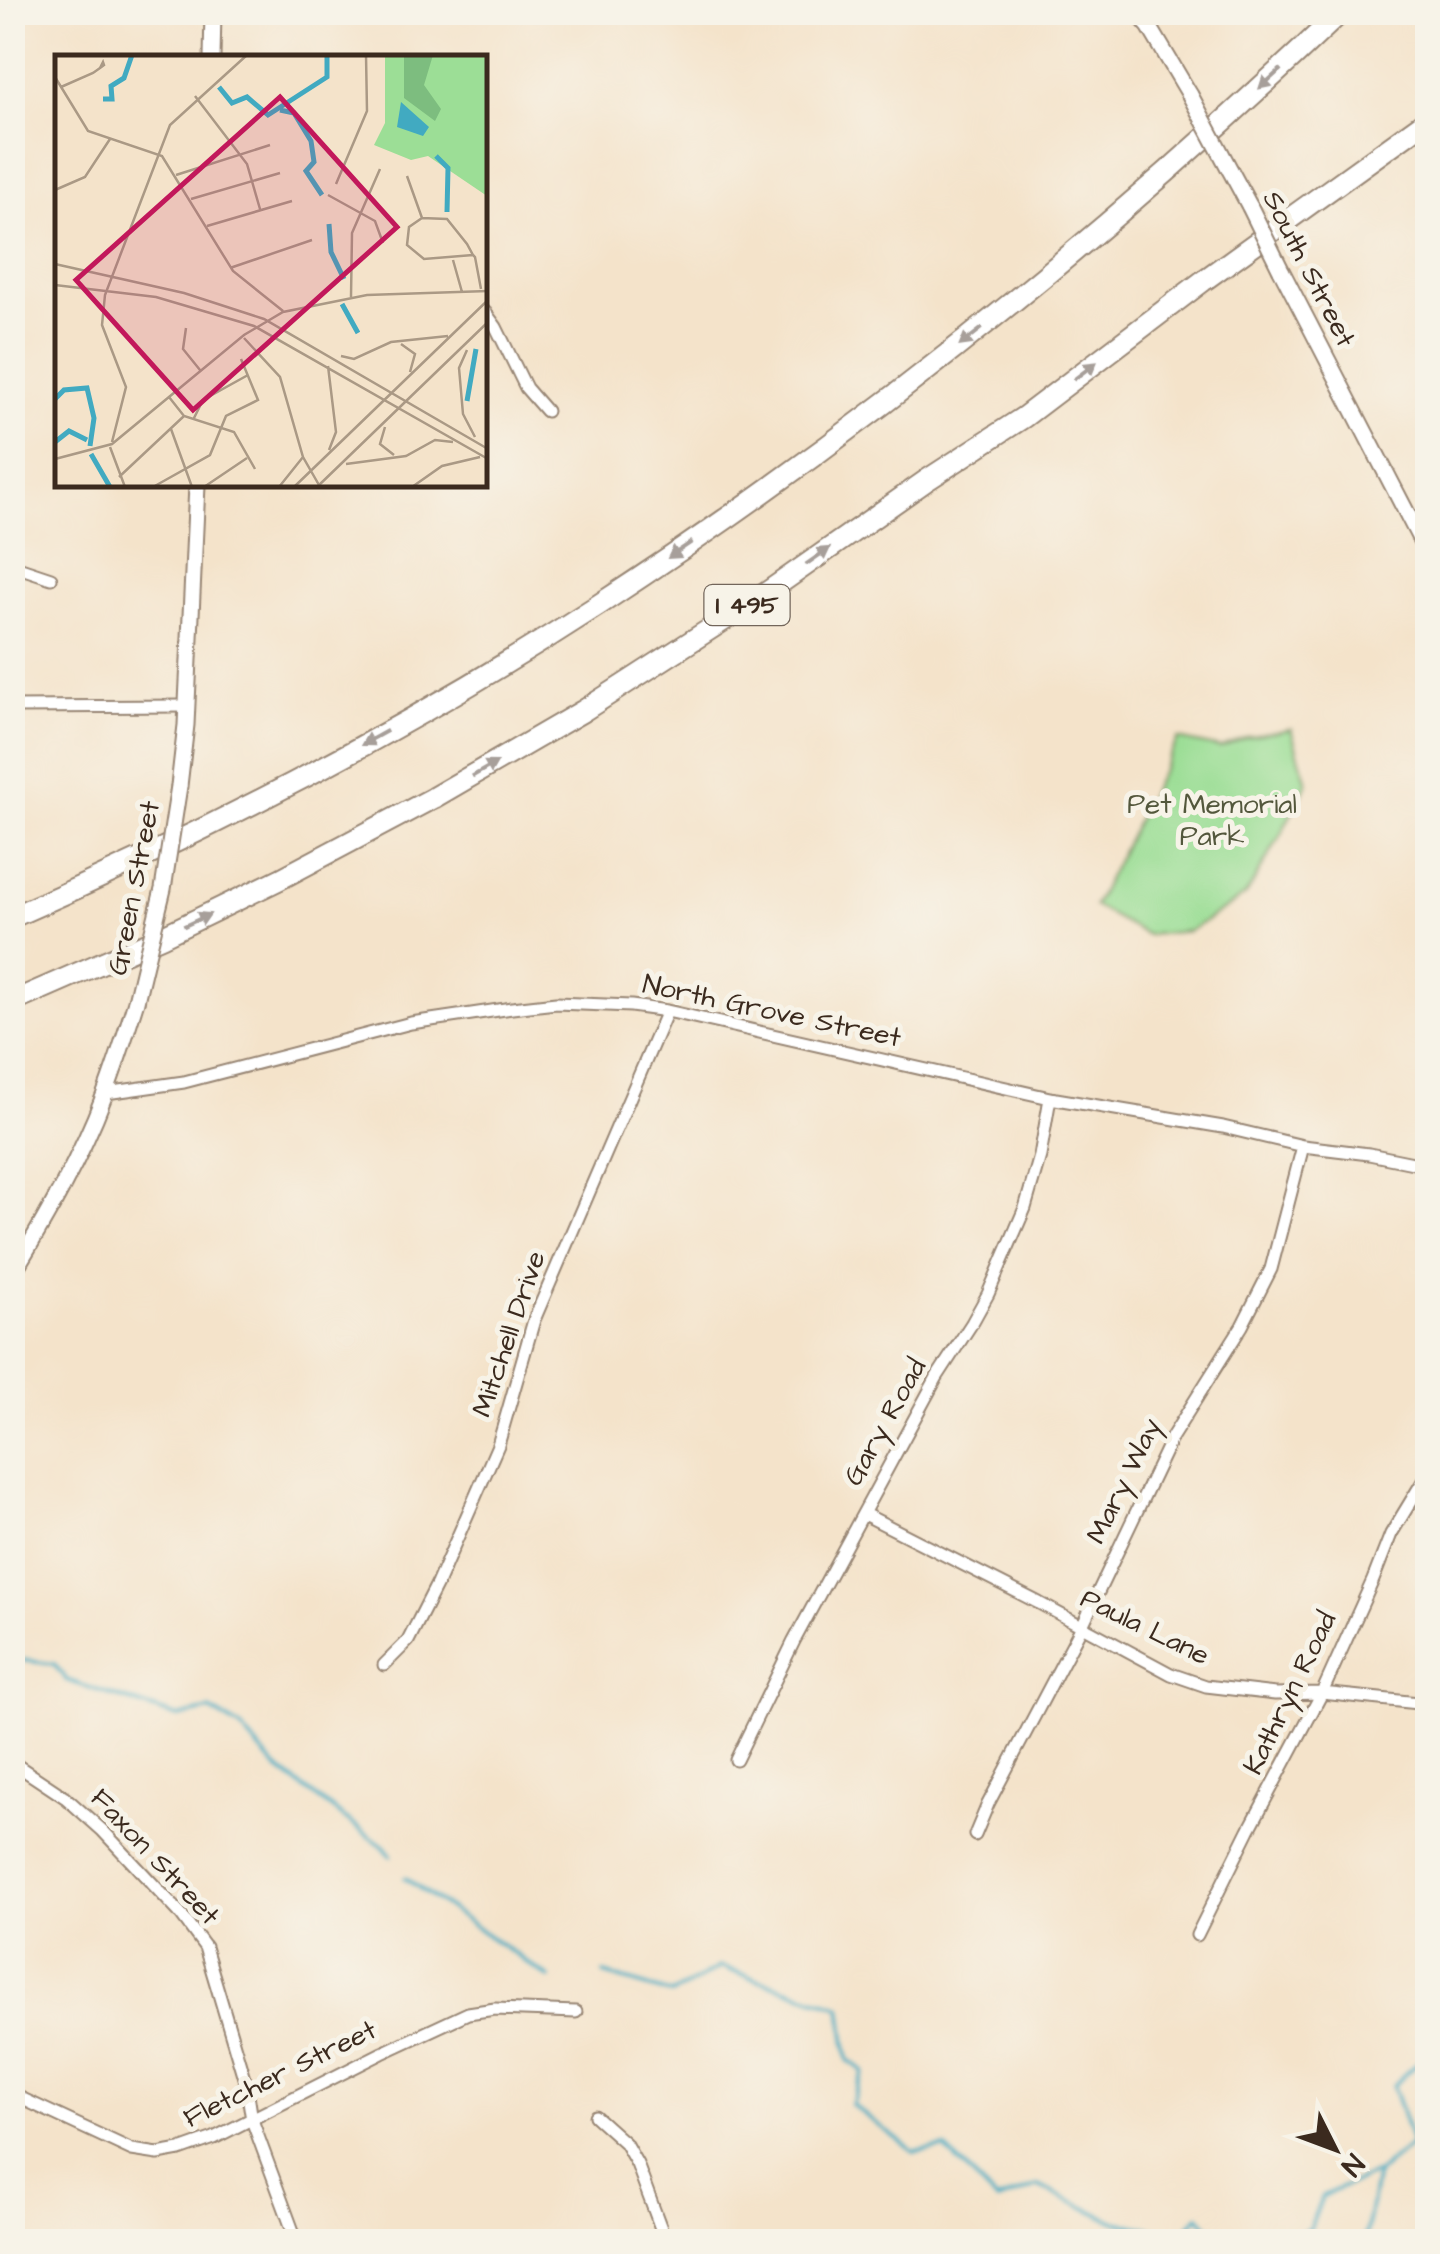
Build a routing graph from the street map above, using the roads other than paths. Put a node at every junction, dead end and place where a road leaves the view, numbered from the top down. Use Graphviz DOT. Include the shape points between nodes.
graph roads {
  1 [pos="213,12"];
  2 [pos="1136,12"];
  3 [pos="1341,12"];
  4 [pos="212,55"];
  5 [pos="12,92"];
  6 [pos="12,106"];
  7 [pos="1428,120"];
  8 [pos="488,316"];
  9 [pos="546,411"];
  10 [pos="197,488"];
  11 [pos="1428,554"];
  12 [pos="12,566"];
  13 [pos="51,578"];
  14 [pos="186,706"];
  15 [pos="12,707"];
  16 [pos="12,917"];
  17 [pos="12,1002"];
  18 [pos="668,1011"];
  19 [pos="106,1093"];
  20 [pos="1050,1098"];
  21 [pos="1302,1146"];
  22 [pos="1428,1166"];
  23 [pos="12,1274"];
  24 [pos="1428,1472"];
  25 [pos="864,1514"];
  26 [pos="1082,1626"];
  27 [pos="384,1665"];
  28 [pos="1322,1693"];
  29 [pos="1428,1704"];
  30 [pos="736,1760"];
  31 [pos="12,1762"];
  32 [pos="975,1834"];
  33 [pos="1197,1934"];
  34 [pos="576,2012"];
  35 [pos="12,2094"];
  36 [pos="594,2116"];
  37 [pos="252,2120"];
  38 [pos="297,2242"];
  39 [pos="666,2242"];
  1 -- 4 [label="main road"];
  2 -- 11 [label="main road, South Street, bridge" via="1190,95"];
  3 -- 16 [label="highway, one-way" via="1006,308 712,528 526,650 362,745"];
  5 -- 6 [label="street"];
  17 -- 7 [label="highway, I 495, one-way" via="293,873 584,711 1024,418"];
  8 -- 9 [label="street" via="526,388"];
  10 -- 14 [label="main road, Green Street"];
  12 -- 13 [label="street"];
  14 -- 15 [label="street"];
  14 -- 19 [label="main road, Green Street, bridge" via="158,911"];
  18 -- 19 [label="street, North Grove Street" via="556,1004 493,1010 410,1023 184,1082"];
  18 -- 20 [label="street, North Grove Street"];
  18 -- 27 [label="street, Mitchell Drive" via="534,1320 498,1445 408,1642"];
  19 -- 23 [label="main road, Green Street"];
  20 -- 21 [label="street, North Grove Street"];
  20 -- 25 [label="street, Gary Road" via="1025,1208 988,1294"];
  21 -- 22 [label="street, North Grove Street"];
  21 -- 26 [label="street, Mary Way" via="1271,1269 1172,1437"];
  24 -- 28 [label="street, Kathryn Road" via="1391,1534"];
  25 -- 26 [label="street, Paula Lane"];
  25 -- 30 [label="street, Gary Road"];
  26 -- 28 [label="street, Paula Lane" via="1206,1686"];
  26 -- 32 [label="street, Mary Way"];
  28 -- 29 [label="street, Paula Lane"];
  28 -- 33 [label="street, Kathryn Road"];
  31 -- 37 [label="street, Faxon Street" via="103,1831 205,1948"];
  34 -- 37 [label="street, Fletcher Street" via="468,2013"];
  35 -- 37 [label="street, Fletcher Street" via="132,2150 158,2154"];
  36 -- 39 [label="street" via="637,2164"];
  37 -- 38 [label="street, Faxon Street"];
}
